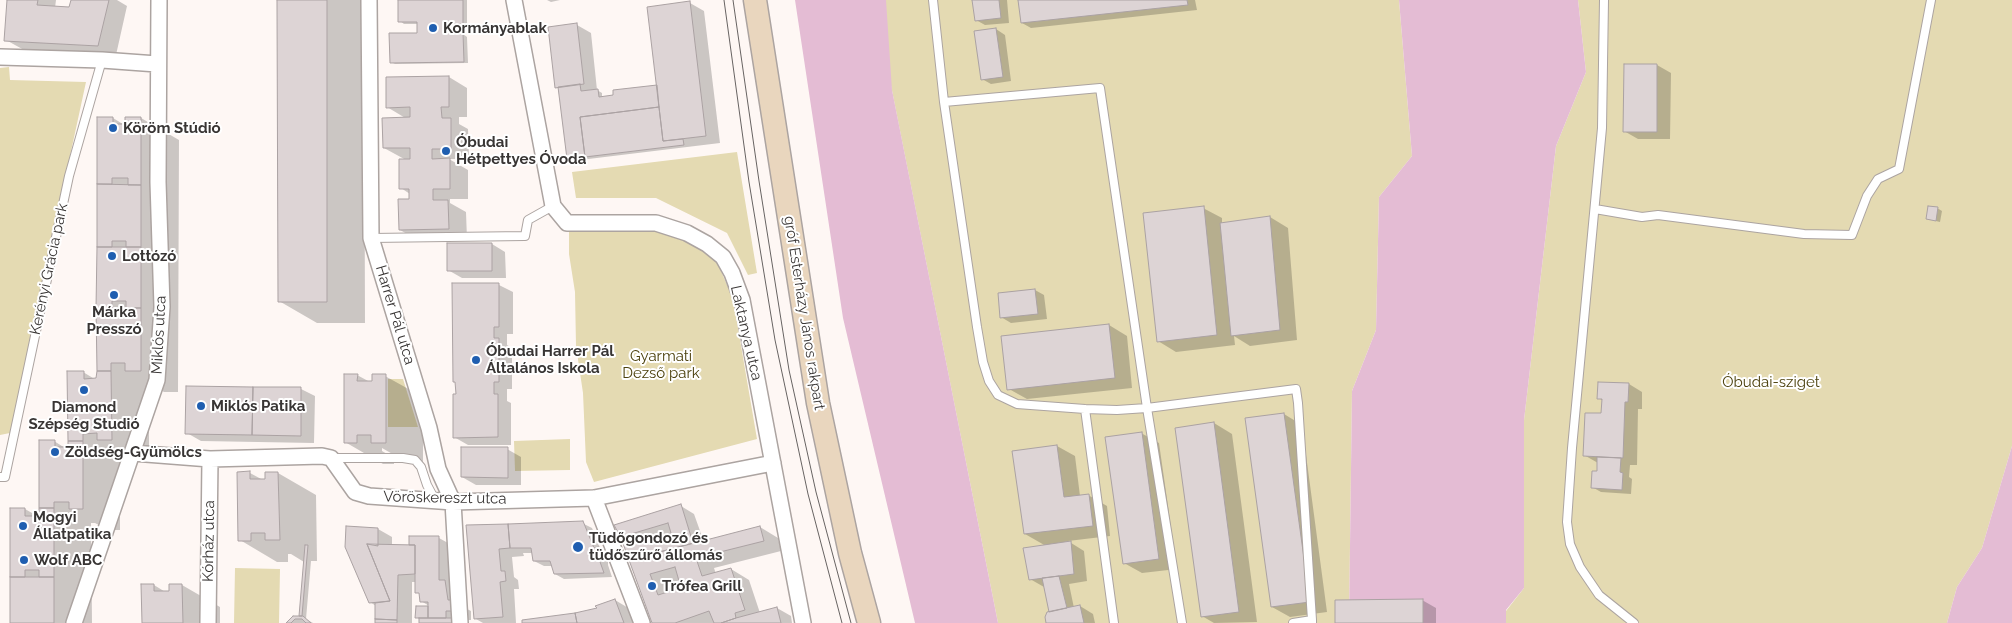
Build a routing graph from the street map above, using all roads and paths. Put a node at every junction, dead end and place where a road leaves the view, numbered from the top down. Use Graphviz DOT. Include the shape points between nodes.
graph roads {
  1 [pos="159,0"];
  2 [pos="369,0"];
  3 [pos="514,0"];
  4 [pos="755,0"];
  5 [pos="934,0"];
  6 [pos="1604,0"];
  7 [pos="1931,0"];
  8 [pos="0,57"];
  9 [pos="102,60"];
  10 [pos="157,64"];
  11 [pos="944,102"];
  12 [pos="553,206"];
  13 [pos="1595,209"];
  14 [pos="371,238"];
  15 [pos="1147,408"];
  16 [pos="1085,410"];
  17 [pos="133,452"];
  18 [pos="331,458"];
  19 [pos="210,459"];
  20 [pos="773,463"];
  21 [pos="0,476"];
  22 [pos="594,498"];
  23 [pos="435,500"];
  24 [pos="453,502"];
  25 [pos="1312,621"];
  26 [pos="74,623"];
  27 [pos="208,623"];
  28 [pos="460,623"];
  29 [pos="642,623"];
  30 [pos="803,623"];
  31 [pos="869,623"];
  32 [pos="1114,623"];
  33 [pos="1182,623"];
  34 [pos="1293,623"];
  35 [pos="1634,623"];
  1 -- 10 [label="street, Miklós utca"];
  2 -- 14 [label="street, Harrer Pál utca"];
  3 -- 12 [label="street"];
  4 -- 31 [label="main road, gróf Esterházy János rakpart" via="818,403 850,553"];
  5 -- 11 [label="lane"];
  6 -- 13 [label="lane" via="1602,128"];
  7 -- 13 [label="lane" via="1899,169 1878,179 1866,196 1852,234 1804,234"];
  8 -- 9 [label="street"];
  9 -- 10 [label="street"];
  9 -- 21 [label="lane, Kerényi Grácia park" via="69,176 5,477"];
  10 -- 17 [label="street, Miklós utca" via="162,308 157,380"];
  11 -- 15 [label="lane" via="1100,88"];
  11 -- 16 [label="lane" via="978,336 989,381 998,395 1017,404"];
  12 -- 14 [label="lane" via="528,220 526,236"];
  12 -- 20 [label="street, Laktanya utca" via="567,223 656,223 687,233 723,258 742,300"];
  13 -- 35 [label="lane" via="1567,522 1570,544 1580,567 1599,595"];
  14 -- 24 [label="street, Harrer Pál utca" via="429,428 438,469"];
  15 -- 16 [label="lane"];
  15 -- 25 [label="lane" via="1296,390"];
  15 -- 33 [label="lane"];
  16 -- 32 [label="lane"];
  17 -- 19 [label="street"];
  17 -- 26 [label="street, Miklós utca"];
  18 -- 19 [label="street"];
  18 -- 23 [label="street, Vöröskereszt utca" via="355,492 369,496"];
  18 -- 23 [label="lane" via="415,460"];
  19 -- 27 [label="street, Kórház utca"];
  20 -- 22 [label="street, Vöröskereszt utca"];
  20 -- 30 [label="street, Laktanya utca"];
  22 -- 24 [label="street, Vöröskereszt utca"];
  22 -- 29 [label="street"];
  23 -- 24 [label="street, Vöröskereszt utca"];
  24 -- 28 [label="street, Harrer Pál utca"];
  25 -- 34 [label="lane"];
}
